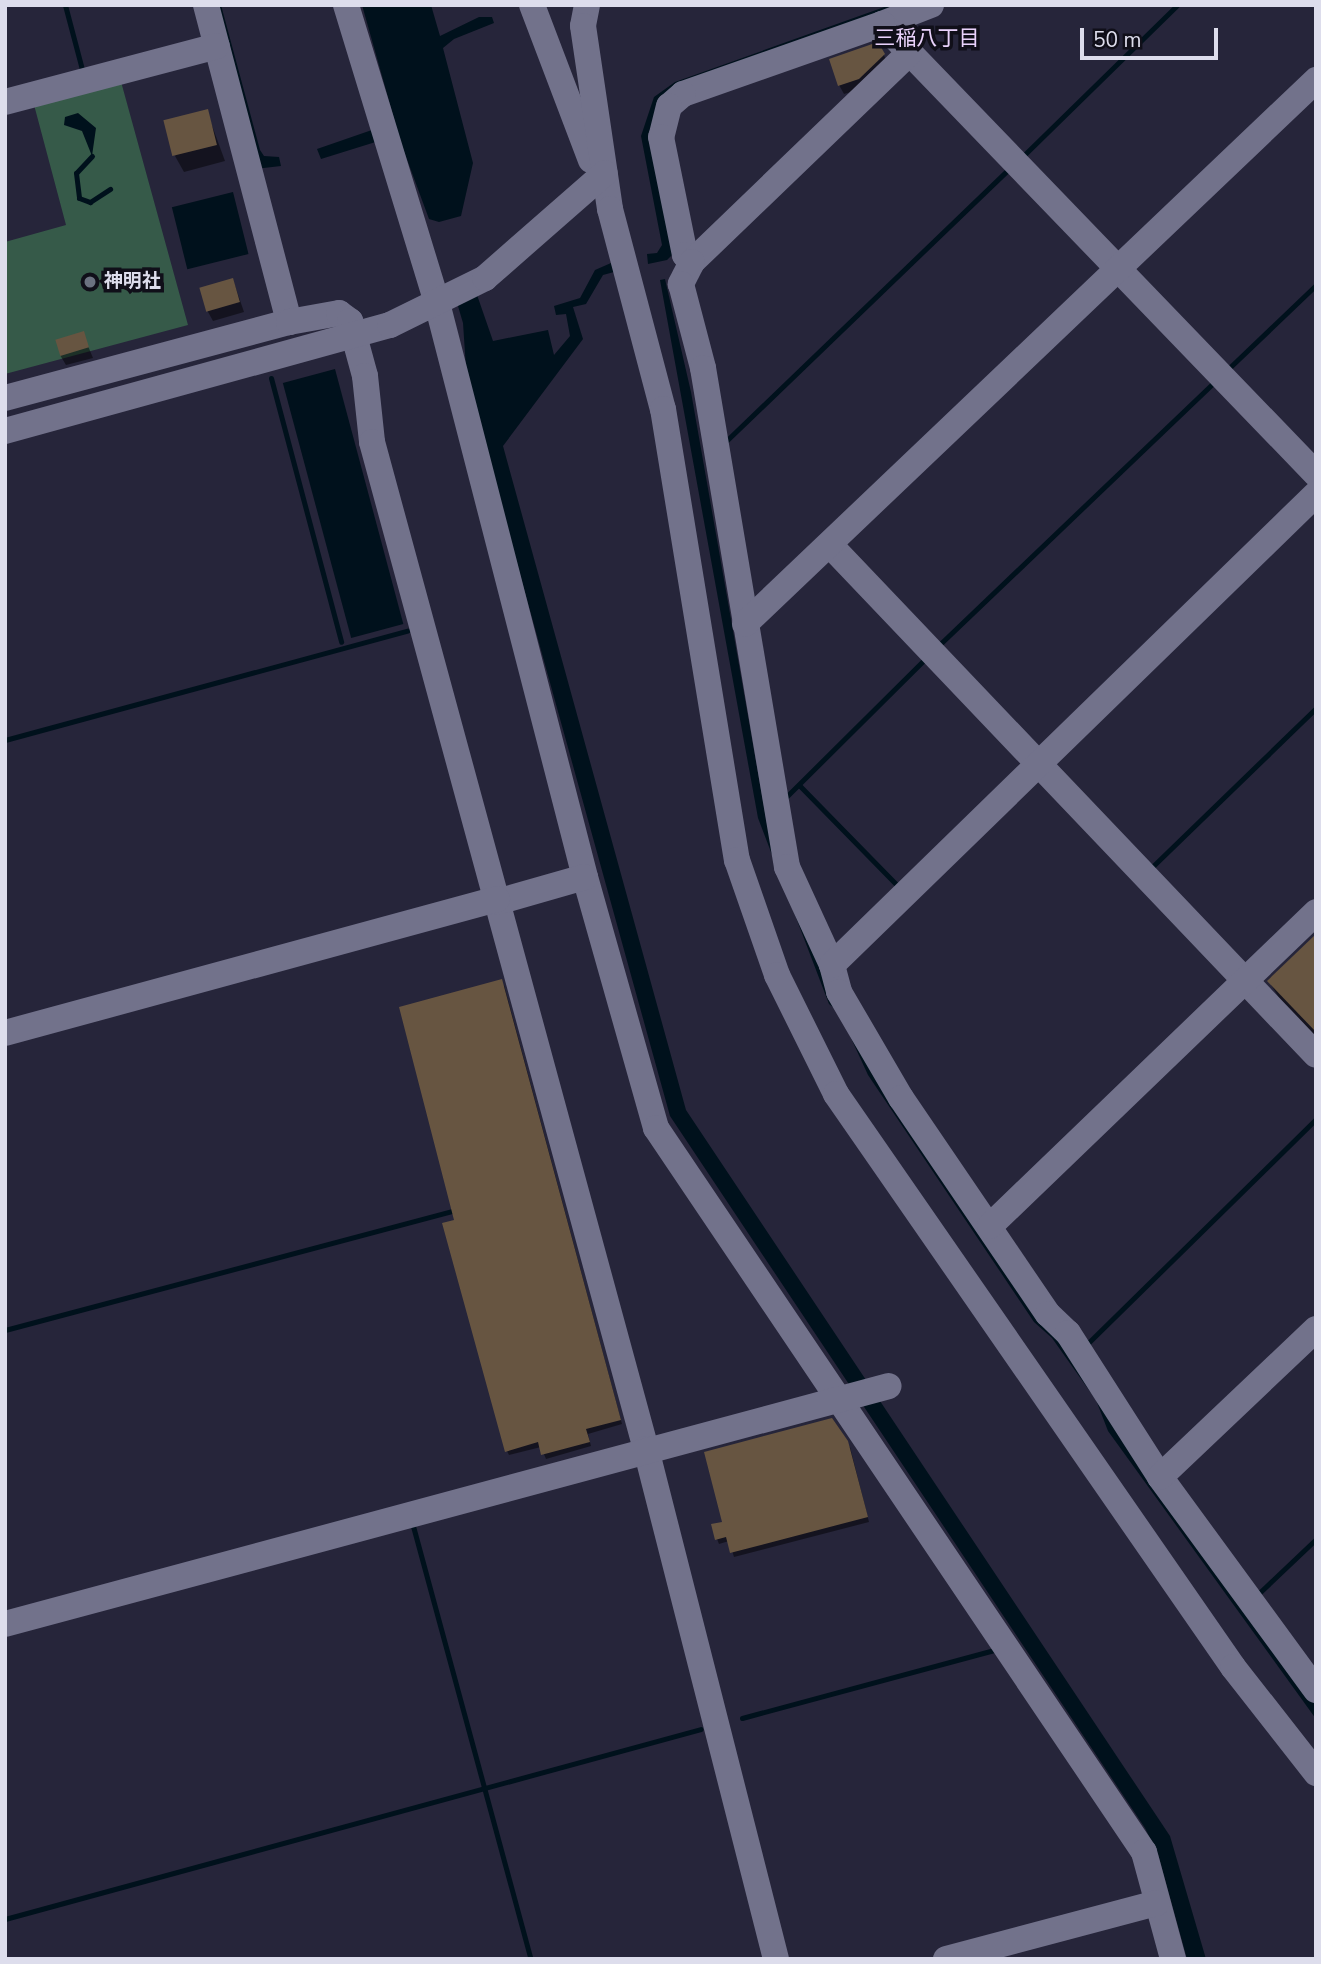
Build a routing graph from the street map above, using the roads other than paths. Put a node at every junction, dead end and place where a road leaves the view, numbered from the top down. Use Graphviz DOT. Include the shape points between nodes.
graph roads {
  1 [pos="206,5"];
  2 [pos="345,5"];
  3 [pos="531,5"];
  4 [pos="587,5"];
  5 [pos="931,5"];
  6 [pos="882,24"];
  7 [pos="217,46"];
  8 [pos="909,53"];
  9 [pos="1316,80"];
  10 [pos="5,102"];
  11 [pos="601,176"];
  12 [pos="692,262"];
  13 [pos="1118,269"];
  14 [pos="443,300"];
  15 [pos="289,321"];
  16 [pos="355,337"];
  17 [pos="5,398"];
  18 [pos="5,431"];
  19 [pos="1316,474"];
  20 [pos="1316,494"];
  21 [pos="830,545"];
  22 [pos="745,624"];
  23 [pos="1037,764"];
  24 [pos="585,877"];
  25 [pos="497,901"];
  26 [pos="1316,912"];
  27 [pos="832,965"];
  28 [pos="1244,980"];
  29 [pos="5,1033"];
  30 [pos="1316,1055"];
  31 [pos="990,1226"];
  32 [pos="1316,1329"];
  33 [pos="889,1386"];
  34 [pos="837,1399"];
  35 [pos="646,1449"];
  36 [pos="1160,1477"];
  37 [pos="5,1624"];
  38 [pos="1316,1690"];
  39 [pos="1316,1773"];
  40 [pos="1157,1903"];
  41 [pos="776,1959"];
  42 [pos="946,1959"];
  43 [pos="1172,1959"];
  1 -- 7 [label="street"];
  2 -- 14 [label="street" via="383,133"];
  3 -- 11 [label="street"];
  4 -- 11 [label="street" via="583,26"];
  5 -- 6 [label="street"];
  6 -- 8 [label="street"];
  6 -- 12 [label="street" via="683,94 669,106 661,137 685,255"];
  7 -- 10 [label="street"];
  7 -- 15 [label="street"];
  8 -- 12 [label="street"];
  8 -- 13 [label="street"];
  9 -- 13 [label="street"];
  11 -- 14 [label="street" via="485,278"];
  11 -- 39 [label="street" via="663,409 737,860 777,975 836,1094 1233,1667"];
  12 -- 22 [label="street" via="681,284 702,368"];
  13 -- 19 [label="street"];
  13 -- 21 [label="street"];
  14 -- 16 [label="street"];
  14 -- 24 [label="street"];
  15 -- 16 [label="street" via="339,313 350,320"];
  15 -- 17 [label="street"];
  16 -- 18 [label="street"];
  16 -- 25 [label="street" via="365,376 372,442"];
  20 -- 23 [label="street"];
  21 -- 22 [label="street"];
  21 -- 23 [label="street"];
  22 -- 27 [label="street" via="787,867"];
  23 -- 27 [label="street"];
  23 -- 28 [label="street"];
  24 -- 25 [label="street"];
  24 -- 34 [label="street" via="656,1128"];
  25 -- 29 [label="street"];
  25 -- 35 [label="street"];
  26 -- 28 [label="street"];
  27 -- 31 [label="street" via="839,992 901,1098"];
  28 -- 30 [label="street"];
  28 -- 31 [label="street"];
  31 -- 36 [label="street" via="1048,1314 1113,1398 1123,1423"];
  32 -- 36 [label="street"];
  33 -- 34 [label="street"];
  34 -- 35 [label="street"];
  34 -- 40 [label="street" via="1144,1852"];
  35 -- 37 [label="street"];
  35 -- 41 [label="street"];
  36 -- 38 [label="street"];
  40 -- 42 [label="street"];
  40 -- 43 [label="street"];
}
